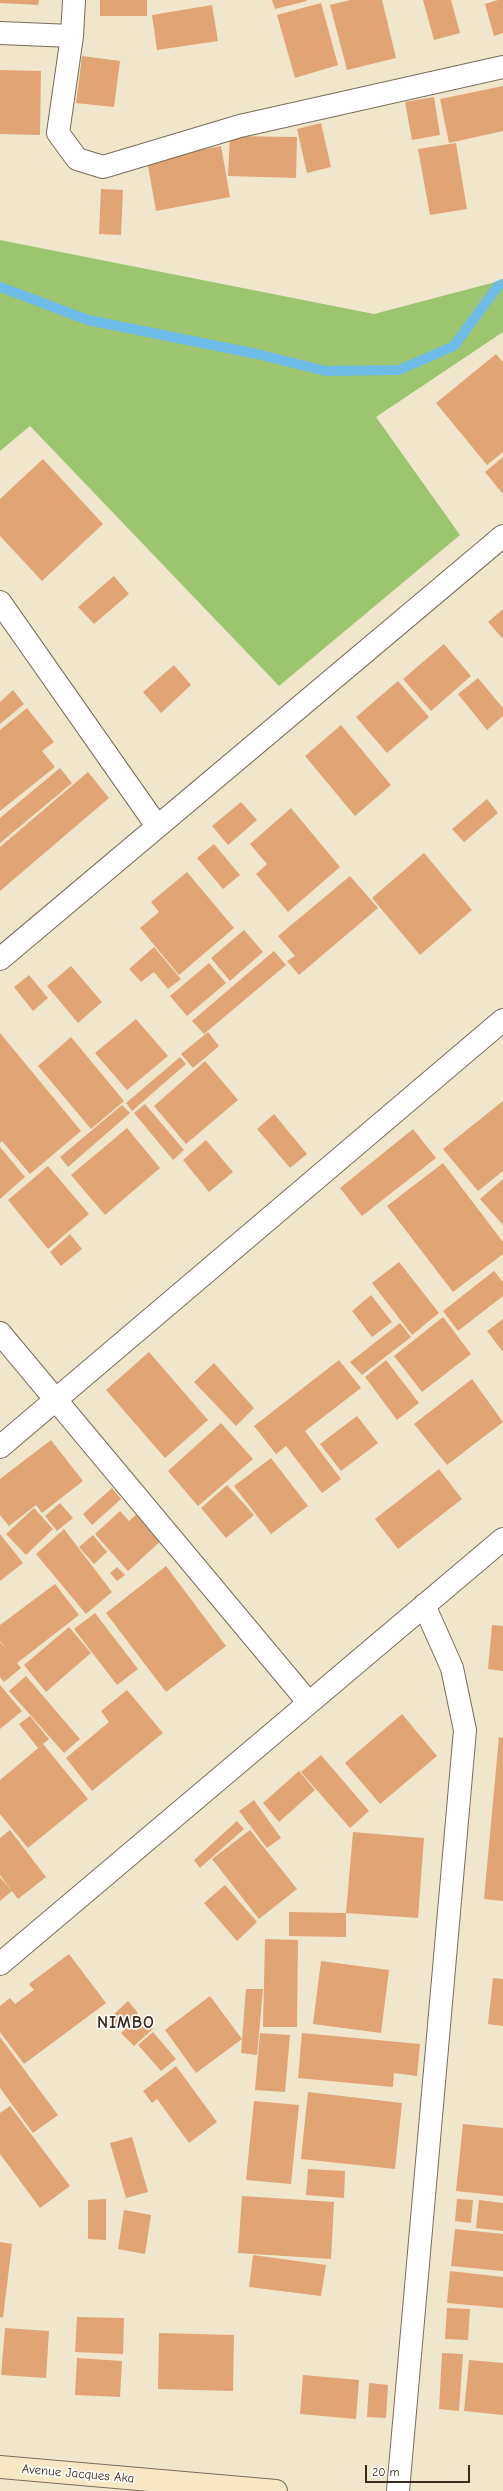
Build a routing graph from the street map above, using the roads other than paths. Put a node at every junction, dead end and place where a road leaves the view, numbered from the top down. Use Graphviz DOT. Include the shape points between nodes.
graph roads {
  1 [pos="74,0"];
  2 [pos="0,34"];
  3 [pos="72,36"];
  4 [pos="503,67"];
  5 [pos="503,536"];
  6 [pos="0,602"];
  7 [pos="157,826"];
  8 [pos="0,959"];
  9 [pos="503,1020"];
  10 [pos="0,1334"];
  11 [pos="56,1400"];
  12 [pos="0,1447"];
  13 [pos="503,1539"];
  14 [pos="424,1605"];
  15 [pos="309,1703"];
  16 [pos="0,1964"];
  17 [pos="0,2467"];
  18 [pos="276,2491"];
  19 [pos="398,2491"];
  1 -- 3 [label="street"];
  2 -- 3 [label="street"];
  3 -- 4 [label="street" via="58,133 77,159 103,167 240,126"];
  5 -- 7 [label="street"];
  6 -- 7 [label="street"];
  7 -- 8 [label="street"];
  9 -- 11 [label="street"];
  10 -- 11 [label="street"];
  11 -- 12 [label="street"];
  11 -- 15 [label="street"];
  13 -- 14 [label="street"];
  14 -- 15 [label="street"];
  14 -- 19 [label="street" via="452,1668 465,1730"];
  15 -- 16 [label="street"];
  17 -- 18 [label="street, Avenue Jacques Aka"];
}
